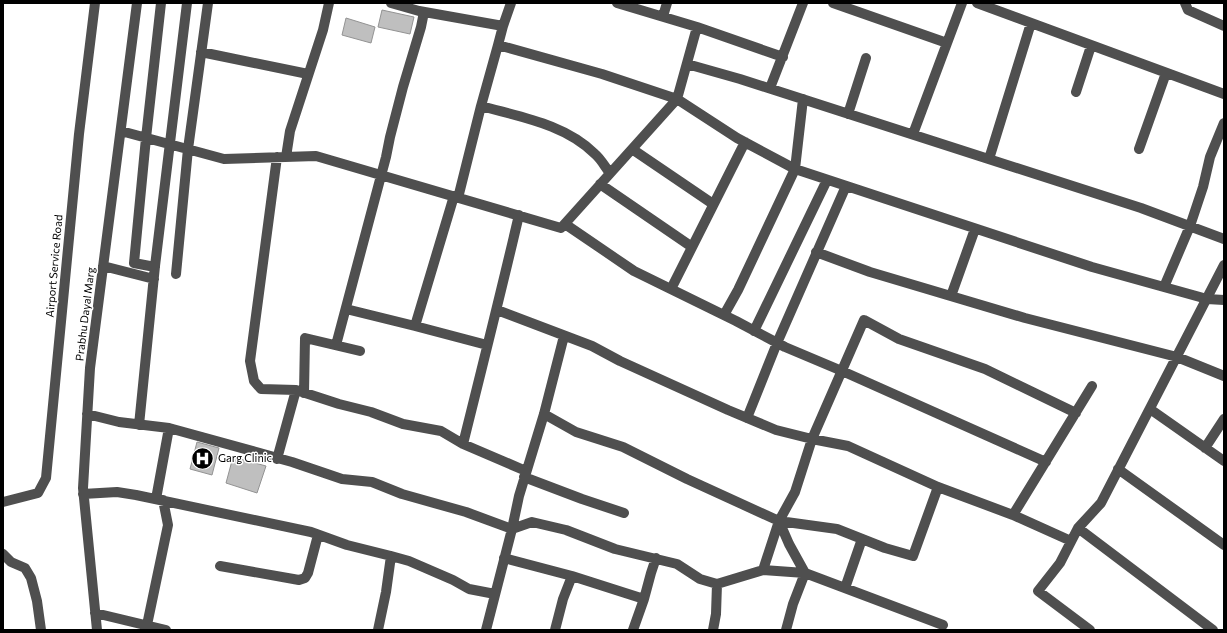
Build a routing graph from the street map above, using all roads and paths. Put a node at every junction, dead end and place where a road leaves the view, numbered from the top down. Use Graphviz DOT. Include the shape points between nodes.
graph roads {
  1 [pos="95,3"];
  2 [pos="137,3"];
  3 [pos="161,3"];
  4 [pos="187,3"];
  5 [pos="208,3"];
  6 [pos="329,3"];
  7 [pos="390,3"];
  8 [pos="511,3"];
  9 [pos="617,3"];
  10 [pos="667,3"];
  11 [pos="803,3"];
  12 [pos="833,3"];
  13 [pos="962,3"];
  14 [pos="977,3"];
  15 [pos="1185,3"];
  16 [pos="994,6"];
  17 [pos="424,12"];
  18 [pos="663,16"];
  19 [pos="1031,23"];
  20 [pos="503,26"];
  21 [pos="1224,26"];
  22 [pos="697,27"];
  23 [pos="947,43"];
  24 [pos="498,45"];
  25 [pos="1092,46"];
  26 [pos="201,52"];
  27 [pos="782,57"];
  28 [pos="866,58"];
  29 [pos="687,64"];
  30 [pos="1166,73"];
  31 [pos="308,74"];
  32 [pos="770,88"];
  33 [pos="1076,92"];
  34 [pos="1224,94"];
  35 [pos="677,99"];
  36 [pos="802,99"];
  37 [pos="481,106"];
  38 [pos="848,114"];
  39 [pos="1224,123"];
  40 [pos="121,131"];
  41 [pos="913,134"];
  42 [pos="146,138"];
  43 [pos="744,142"];
  44 [pos="170,144"];
  45 [pos="188,149"];
  46 [pos="632,149"];
  47 [pos="1139,149"];
  48 [pos="281,157"];
  49 [pos="989,159"];
  50 [pos="795,170"];
  51 [pos="610,173"];
  52 [pos="381,175"];
  53 [pos="827,180"];
  54 [pos="600,184"];
  55 [pos="846,186"];
  56 [pos="456,197"];
  57 [pos="713,204"];
  58 [pos="519,215"];
  59 [pos="564,224"];
  60 [pos="1190,226"];
  61 [pos="975,229"];
  62 [pos="1224,239"];
  63 [pos="692,247"];
  64 [pos="816,252"];
  65 [pos="1224,265"];
  66 [pos="103,266"];
  67 [pos="155,267"];
  68 [pos="176,274"];
  69 [pos="154,279"];
  70 [pos="1164,287"];
  71 [pos="671,289"];
  72 [pos="951,296"];
  73 [pos="1207,298"];
  74 [pos="1224,300"];
  75 [pos="346,309"];
  76 [pos="497,310"];
  77 [pos="724,315"];
  78 [pos="415,326"];
  79 [pos="754,331"];
  80 [pos="564,336"];
  81 [pos="776,343"];
  82 [pos="336,345"];
  83 [pos="487,346"];
  84 [pos="360,351"];
  85 [pos="1178,357"];
  86 [pos="842,371"];
  87 [pos="1224,376"];
  88 [pos="1092,386"];
  89 [pos="300,391"];
  90 [pos="1150,408"];
  91 [pos="1076,413"];
  92 [pos="87,414"];
  93 [pos="544,414"];
  94 [pos="748,418"];
  95 [pos="1224,419"];
  96 [pos="139,425"];
  97 [pos="169,428"];
  98 [pos="812,439"];
  99 [pos="463,444"];
  100 [pos="1205,448"];
  101 [pos="277,458"];
  102 [pos="1046,462"];
  103 [pos="1224,462"];
  104 [pos="1118,469"];
  105 [pos="525,474"];
  106 [pos="938,487"];
  107 [pos="83,494"];
  108 [pos="160,500"];
  109 [pos="3,502"];
  110 [pos="624,513"];
  111 [pos="1013,515"];
  112 [pos="778,521"];
  113 [pos="1078,528"];
  114 [pos="512,529"];
  115 [pos="318,535"];
  116 [pos="862,539"];
  117 [pos="1071,541"];
  118 [pos="1224,545"];
  119 [pos="3,554"];
  120 [pos="391,556"];
  121 [pos="504,558"];
  122 [pos="656,558"];
  123 [pos="220,566"];
  124 [pos="763,570"];
  125 [pos="805,573"];
  126 [pos="572,576"];
  127 [pos="717,584"];
  128 [pos="845,588"];
  129 [pos="495,594"];
  130 [pos="644,599"];
  131 [pos="95,613"];
  132 [pos="943,624"];
  133 [pos="147,625"];
  134 [pos="41,630"];
  135 [pos="97,630"];
  136 [pos="166,630"];
  137 [pos="378,630"];
  138 [pos="486,630"];
  139 [pos="556,630"];
  140 [pos="633,630"];
  141 [pos="713,630"];
  142 [pos="786,630"];
  143 [pos="1090,630"];
  144 [pos="1213,630"];
  1 -- 109 [label="street, Airport Service Road" via="79,134 46,478 38,494"];
  2 -- 40 [label="street, Prabhu Dayal Marg"];
  3 -- 42 [label="street"];
  4 -- 44 [label="street"];
  5 -- 26 [label="street"];
  6 -- 31 [label="street"];
  7 -- 17 [label="street"];
  8 -- 20 [label="street"];
  9 -- 18 [label="street"];
  10 -- 18 [label="street"];
  11 -- 27 [label="street"];
  12 -- 23 [label="street"];
  13 -- 23 [label="street"];
  14 -- 16 [label="street"];
  15 -- 21 [label="street" via="1188,10"];
  16 -- 19 [label="street"];
  17 -- 20 [label="street"];
  17 -- 52 [label="street"];
  18 -- 22 [label="street"];
  19 -- 25 [label="street"];
  19 -- 49 [label="street"];
  20 -- 24 [label="street"];
  22 -- 27 [label="street"];
  22 -- 29 [label="street"];
  23 -- 41 [label="street"];
  24 -- 35 [label="street" via="602,74"];
  24 -- 37 [label="street"];
  25 -- 30 [label="street"];
  25 -- 33 [label="street"];
  26 -- 31 [label="street"];
  26 -- 45 [label="street"];
  27 -- 32 [label="street"];
  28 -- 38 [label="street"];
  29 -- 32 [label="street"];
  29 -- 35 [label="street"];
  30 -- 34 [label="street"];
  30 -- 47 [label="street"];
  31 -- 48 [label="street"];
  32 -- 36 [label="street"];
  35 -- 43 [label="street"];
  35 -- 46 [label="street"];
  36 -- 38 [label="street"];
  36 -- 50 [label="street"];
  37 -- 51 [label="street" via="523,116 574,137 596,154"];
  37 -- 56 [label="street"];
  38 -- 41 [label="street"];
  39 -- 60 [label="street" via="1210,157"];
  40 -- 42 [label="street"];
  40 -- 66 [label="street, Prabhu Dayal Marg"];
  41 -- 49 [label="street"];
  42 -- 44 [label="street"];
  42 -- 67 [label="street" via="134,263"];
  43 -- 50 [label="street"];
  43 -- 57 [label="street"];
  44 -- 45 [label="street"];
  44 -- 67 [label="street"];
  45 -- 48 [label="street" via="224,159"];
  45 -- 68 [label="street"];
  46 -- 51 [label="street"];
  46 -- 57 [label="street"];
  48 -- 52 [label="street" via="316,156"];
  48 -- 89 [label="street" via="250,361 254,381 261,388"];
  49 -- 60 [label="street"];
  50 -- 53 [label="street"];
  50 -- 77 [label="street"];
  51 -- 54 [label="street"];
  52 -- 56 [label="street"];
  52 -- 75 [label="street"];
  53 -- 55 [label="street"];
  53 -- 79 [label="street"];
  54 -- 59 [label="street"];
  54 -- 63 [label="street"];
  55 -- 61 [label="street"];
  55 -- 64 [label="street"];
  56 -- 58 [label="street"];
  56 -- 78 [label="street"];
  57 -- 63 [label="street"];
  58 -- 59 [label="street" via="561,228"];
  58 -- 76 [label="street"];
  59 -- 71 [label="street" via="634,270"];
  60 -- 62 [label="street"];
  60 -- 70 [label="street"];
  61 -- 70 [label="street" via="1092,267"];
  61 -- 72 [label="street"];
  63 -- 71 [label="street"];
  64 -- 72 [label="street" via="870,272"];
  64 -- 81 [label="street"];
  65 -- 73 [label="street"];
  66 -- 69 [label="street"];
  66 -- 92 [label="street, Prabhu Dayal Marg"];
  67 -- 69 [label="street"];
  69 -- 96 [label="street"];
  70 -- 73 [label="street"];
  71 -- 77 [label="street"];
  72 -- 85 [label="street" via="1025,318"];
  73 -- 74 [label="street"];
  73 -- 85 [label="street"];
  75 -- 78 [label="street"];
  75 -- 82 [label="street"];
  76 -- 80 [label="street"];
  76 -- 83 [label="street"];
  77 -- 79 [label="street"];
  78 -- 83 [label="street"];
  79 -- 81 [label="street"];
  80 -- 93 [label="street"];
  80 -- 94 [label="street" via="592,346"];
  81 -- 86 [label="street"];
  81 -- 94 [label="street"];
  82 -- 84 [label="street"];
  82 -- 89 [label="street" via="305,338"];
  83 -- 99 [label="street"];
  85 -- 87 [label="street"];
  85 -- 90 [label="street"];
  86 -- 91 [label="street" via="864,320 899,339 985,369"];
  86 -- 98 [label="street"];
  86 -- 102 [label="street"];
  88 -- 91 [label="street"];
  89 -- 99 [label="street" via="403,424 441,431"];
  89 -- 101 [label="street"];
  90 -- 100 [label="street"];
  90 -- 104 [label="street"];
  91 -- 102 [label="street"];
  92 -- 96 [label="street"];
  92 -- 107 [label="street, Prabhu Dayal Marg"];
  93 -- 105 [label="street"];
  93 -- 112 [label="street" via="576,432 623,447"];
  94 -- 98 [label="street" via="776,430"];
  95 -- 100 [label="street"];
  96 -- 97 [label="street"];
  97 -- 101 [label="street"];
  97 -- 108 [label="street"];
  98 -- 106 [label="street" via="848,446"];
  98 -- 112 [label="street" via="795,492"];
  99 -- 105 [label="street"];
  100 -- 103 [label="street"];
  101 -- 114 [label="street" via="342,479 372,482"];
  102 -- 111 [label="street"];
  104 -- 113 [label="street" via="1101,503"];
  104 -- 118 [label="street"];
  105 -- 110 [label="street" via="582,499"];
  105 -- 114 [label="street"];
  106 -- 111 [label="street"];
  106 -- 116 [label="street" via="913,556"];
  107 -- 108 [label="street" via="117,492"];
  107 -- 131 [label="street, Prabhu Dayal Marg"];
  108 -- 115 [label="street"];
  108 -- 133 [label="street" via="168,526"];
  111 -- 117 [label="street"];
  112 -- 116 [label="street" via="838,529"];
  112 -- 124 [label="street"];
  112 -- 125 [label="street"];
  113 -- 117 [label="street"];
  113 -- 144 [label="street"];
  114 -- 121 [label="street"];
  114 -- 122 [label="street" via="532,522 566,530 615,549"];
  115 -- 120 [label="street"];
  115 -- 123 [label="street" via="308,573 305,578 299,580"];
  116 -- 128 [label="street"];
  117 -- 143 [label="street" via="1060,563 1038,591"];
  119 -- 134 [label="street" via="11,562 25,568 31,578"];
  120 -- 129 [label="street" via="453,580 469,590"];
  120 -- 137 [label="street"];
  121 -- 126 [label="street"];
  121 -- 129 [label="street"];
  122 -- 127 [label="street" via="677,564 700,579"];
  122 -- 130 [label="street"];
  124 -- 125 [label="street"];
  124 -- 127 [label="street"];
  125 -- 128 [label="street"];
  125 -- 142 [label="street"];
  126 -- 130 [label="street"];
  126 -- 139 [label="street" via="563,599"];
  127 -- 141 [label="street"];
  128 -- 132 [label="street"];
  129 -- 138 [label="street"];
  130 -- 140 [label="street"];
  131 -- 133 [label="street"];
  131 -- 135 [label="street, Prabhu Dayal Marg"];
  133 -- 136 [label="street"];
}
